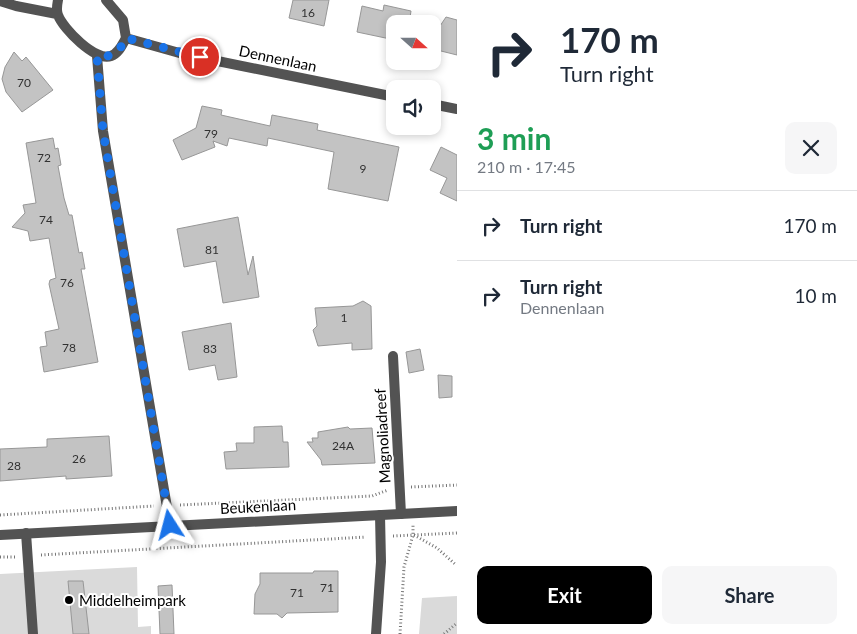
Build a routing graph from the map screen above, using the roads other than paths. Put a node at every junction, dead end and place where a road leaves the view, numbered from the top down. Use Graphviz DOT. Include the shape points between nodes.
graph roads {
  1 [pos="58,0"];
  2 [pos="106,0"];
  3 [pos="0,1"];
  4 [pos="57,14"];
  5 [pos="126,38"];
  6 [pos="97,56"];
  7 [pos="386,95"];
  8 [pos="441,106"];
  9 [pos="457,109"];
  10 [pos="393,356"];
  11 [pos="457,512"];
  12 [pos="401,514"];
  13 [pos="380,515"];
  14 [pos="170,525"];
  15 [pos="26,533"];
  16 [pos="0,535"];
  17 [pos="33,634"];
  18 [pos="376,634"];
  1 -- 4 [label="street"];
  2 -- 5 [label="street" via="123,20"];
  3 -- 4 [label="street"];
  4 -- 6 [label="street"];
  5 -- 6 [label="street" via="110,57"];
  5 -- 7 [label="street, Dennenlaan" via="183,54"];
  6 -- 14 [label="street" via="103,131"];
  8 -- 9 [label="street"];
  10 -- 12 [label="street, Magnoliadreef"];
  11 -- 12 [label="street, Beukenlaan"];
  12 -- 13 [label="street, Beukenlaan"];
  13 -- 14 [label="street, Beukenlaan"];
  13 -- 18 [label="street"];
  14 -- 15 [label="street, Beukenlaan"];
  15 -- 16 [label="street, Beukenlaan"];
  15 -- 17 [label="street"];
}
